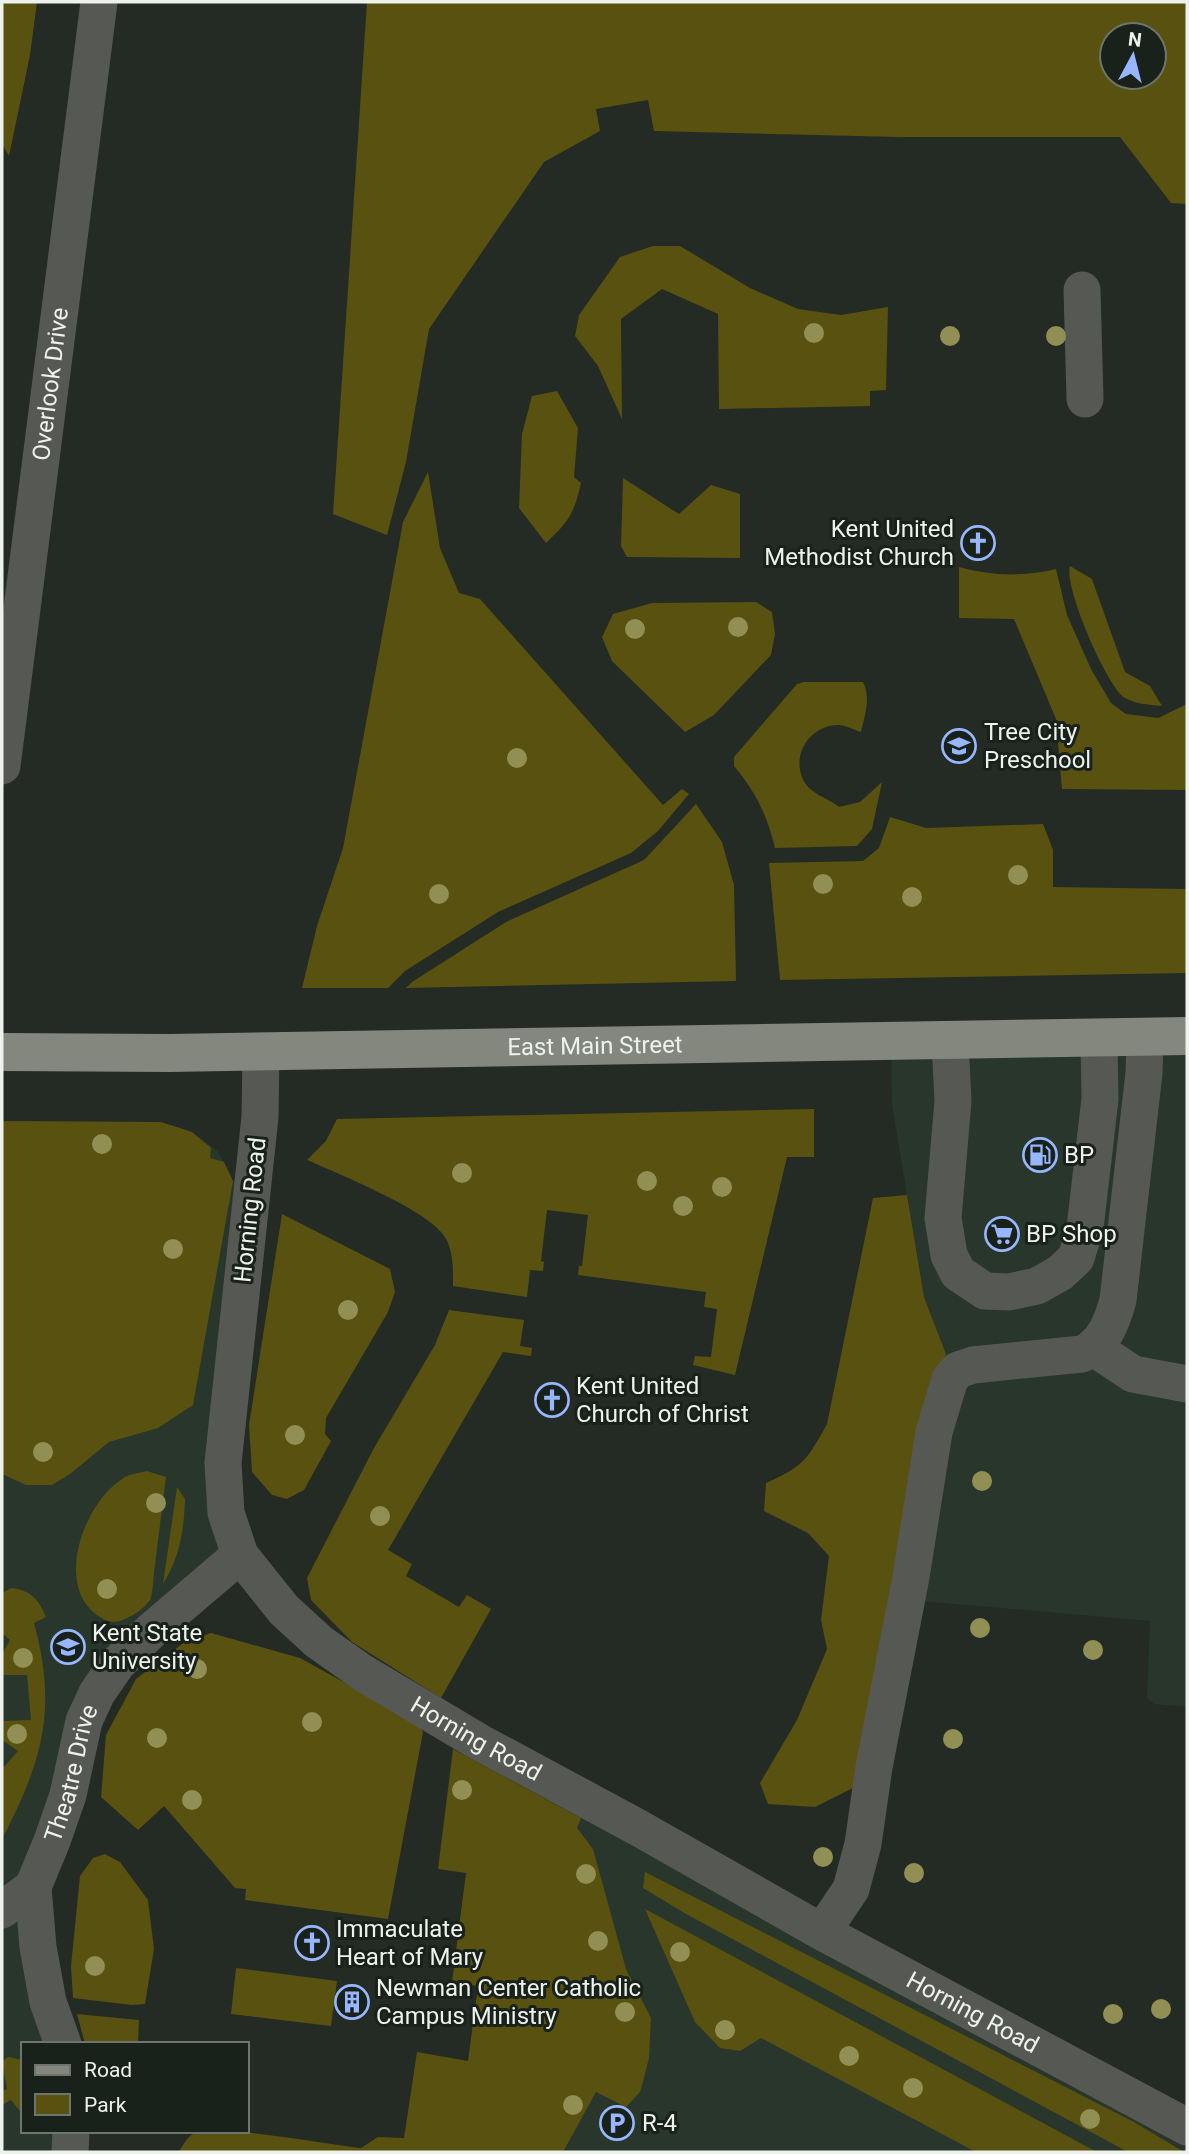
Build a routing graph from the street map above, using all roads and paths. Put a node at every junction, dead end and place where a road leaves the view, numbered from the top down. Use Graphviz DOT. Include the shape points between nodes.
graph roads {
  1 [pos="99,2"];
  2 [pos="1082,290"];
  3 [pos="1085,399"];
  4 [pos="2,766"];
  5 [pos="1187,1036"];
  6 [pos="1145,1037"];
  7 [pos="1099,1038"];
  8 [pos="950,1040"];
  9 [pos="2,1052"];
  10 [pos="261,1052"];
  11 [pos="1094,1348"];
  12 [pos="1187,1384"];
  13 [pos="240,1555"];
  14 [pos="33,1887"];
  15 [pos="2,1910"];
  16 [pos="822,1932"];
  17 [pos="62,2042"];
  18 [pos="1187,2127"];
  19 [pos="71,2133"];
  20 [pos="70,2152"];
  1 -- 4 [label="street, Overlook Drive"];
  2 -- 3 [label="street"];
  5 -- 6 [label="main road, East Main Street"];
  6 -- 7 [label="main road, East Main Street"];
  6 -- 11 [label="street" via="1118,1300 1105,1335"];
  7 -- 8 [label="main road, East Main Street"];
  7 -- 8 [label="street" via="1100,1099 1076,1258 1037,1286 1009,1292 985,1291 958,1273 949,1255 943,1218 953,1101"];
  8 -- 10 [label="main road, East Main Street"];
  9 -- 10 [label="main road, East Main Street"];
  10 -- 13 [label="street, Horning Road" via="260,1117 223,1463 226,1513"];
  11 -- 12 [label="street" via="1133,1374"];
  11 -- 16 [label="street" via="1082,1354 973,1365 958,1370 950,1379 934,1432 863,1844 851,1889"];
  13 -- 14 [label="street, Theatre Drive" via="152,1630 117,1664 97,1693 84,1721 64,1807"];
  13 -- 16 [label="street, Horning Road" via="284,1610 363,1673"];
  14 -- 15 [label="street"];
  14 -- 17 [label="street" via="48,2002"];
  16 -- 18 [label="street, Horning Road"];
  19 -- 20 [label="street"];
}
